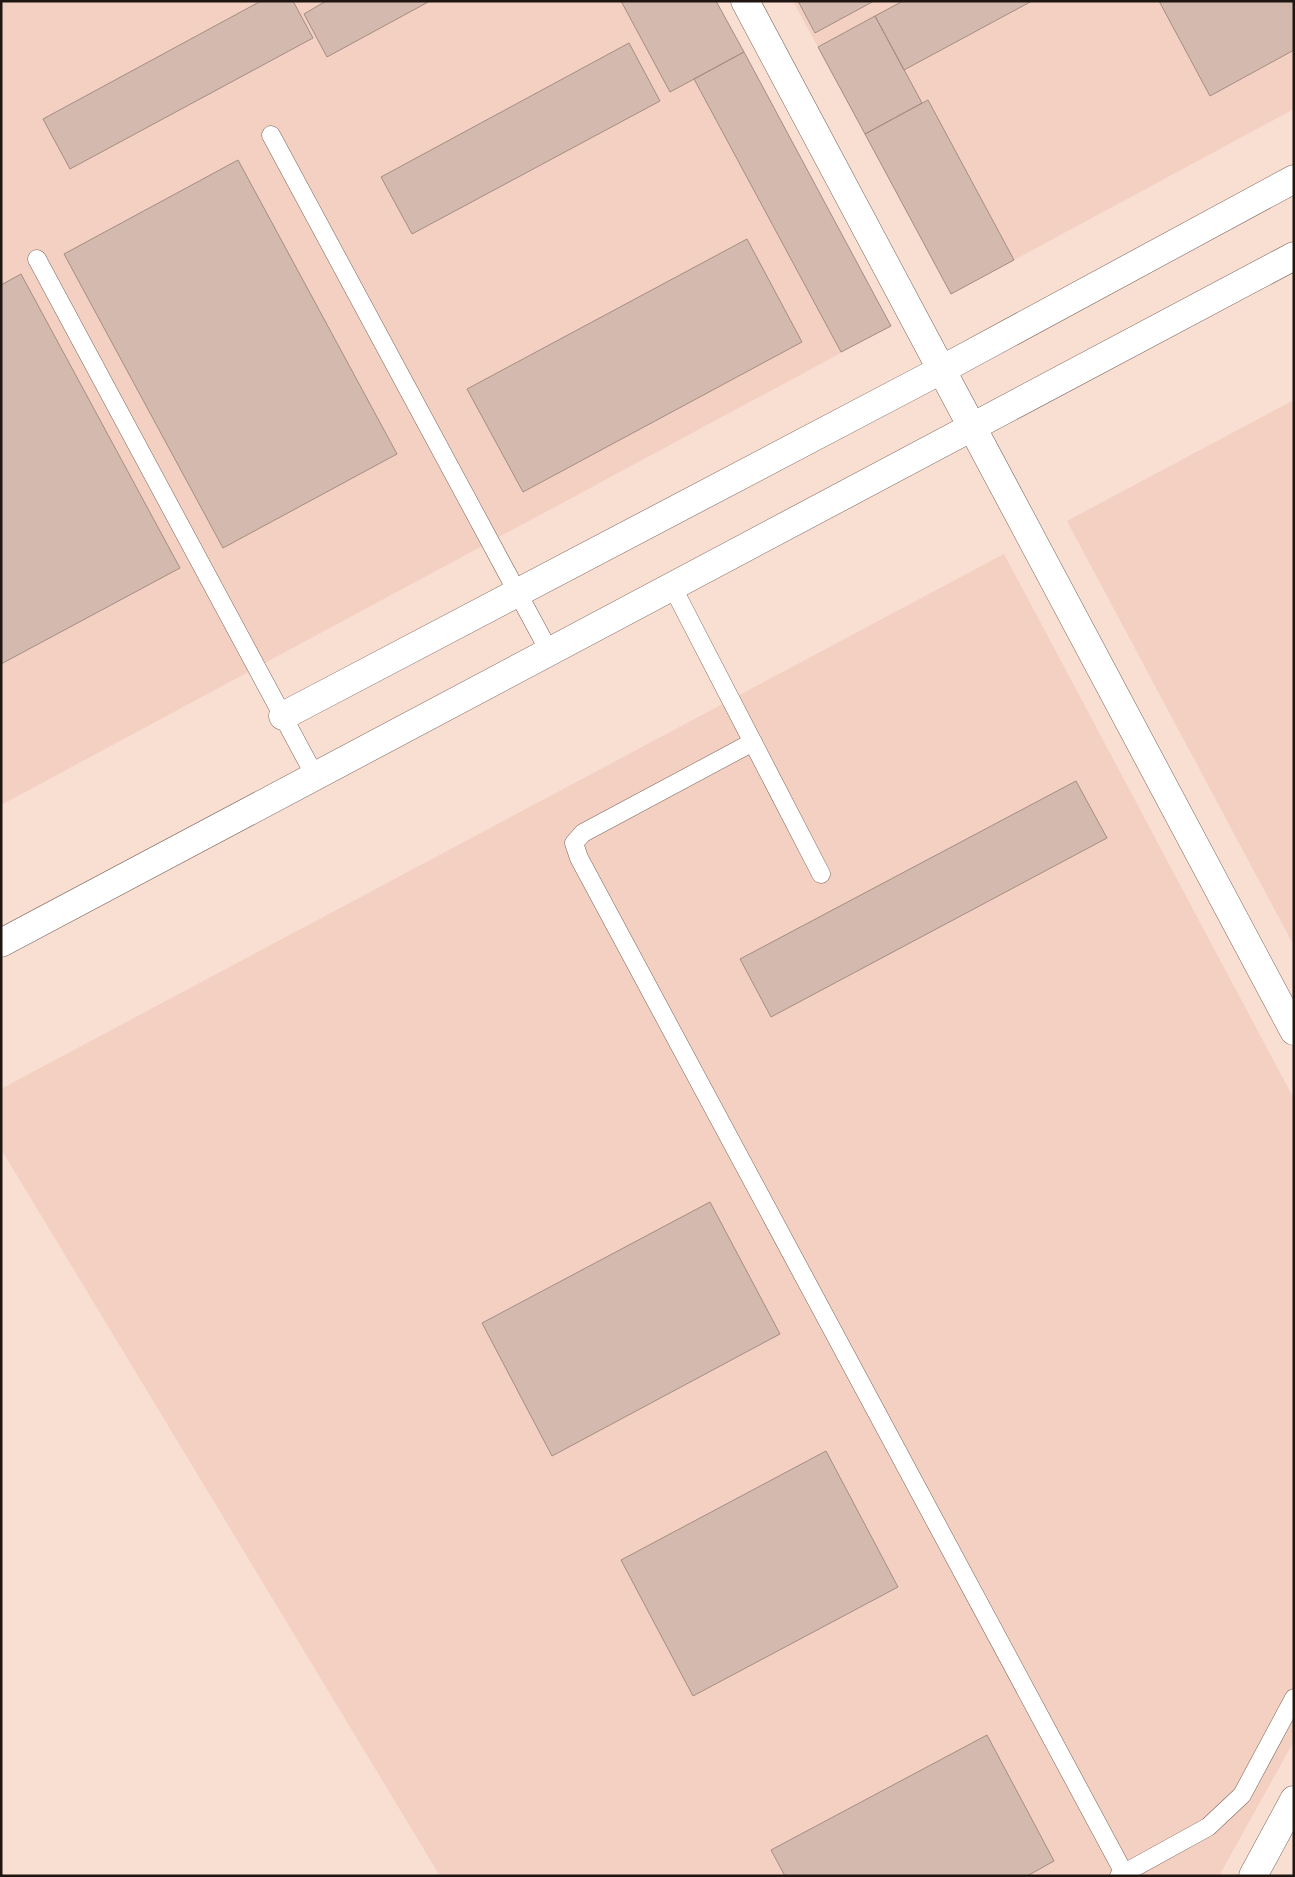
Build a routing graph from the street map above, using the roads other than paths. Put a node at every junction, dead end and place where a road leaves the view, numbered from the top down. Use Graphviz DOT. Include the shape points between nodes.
graph roads {
  1 [pos="745,1"];
  2 [pos="271,135"];
  3 [pos="1294,179"];
  4 [pos="1294,256"];
  5 [pos="37,259"];
  6 [pos="941,370"];
  7 [pos="972,427"];
  8 [pos="672,586"];
  9 [pos="518,592"];
  10 [pos="549,651"];
  11 [pos="283,716"];
  12 [pos="753,742"];
  13 [pos="315,776"];
  14 [pos="821,874"];
  15 [pos="1,942"];
  16 [pos="1294,1030"];
  17 [pos="1294,1698"];
  18 [pos="1294,1800"];
  19 [pos="1122,1874"];
  20 [pos="1253,1876"];
  1 -- 6 [label="street"];
  2 -- 9 [label="lane"];
  3 -- 6 [label="street"];
  4 -- 7 [label="street"];
  5 -- 11 [label="lane"];
  6 -- 7 [label="street"];
  6 -- 9 [label="street"];
  7 -- 8 [label="street"];
  7 -- 16 [label="street"];
  8 -- 10 [label="street"];
  8 -- 12 [label="lane"];
  9 -- 10 [label="lane"];
  9 -- 11 [label="street"];
  10 -- 13 [label="street"];
  11 -- 13 [label="lane"];
  12 -- 14 [label="lane"];
  12 -- 19 [label="lane" via="583,834 574,843 579,858"];
  13 -- 15 [label="street"];
  17 -- 19 [label="lane" via="1242,1795 1208,1827"];
  18 -- 20 [label="street"];
}
